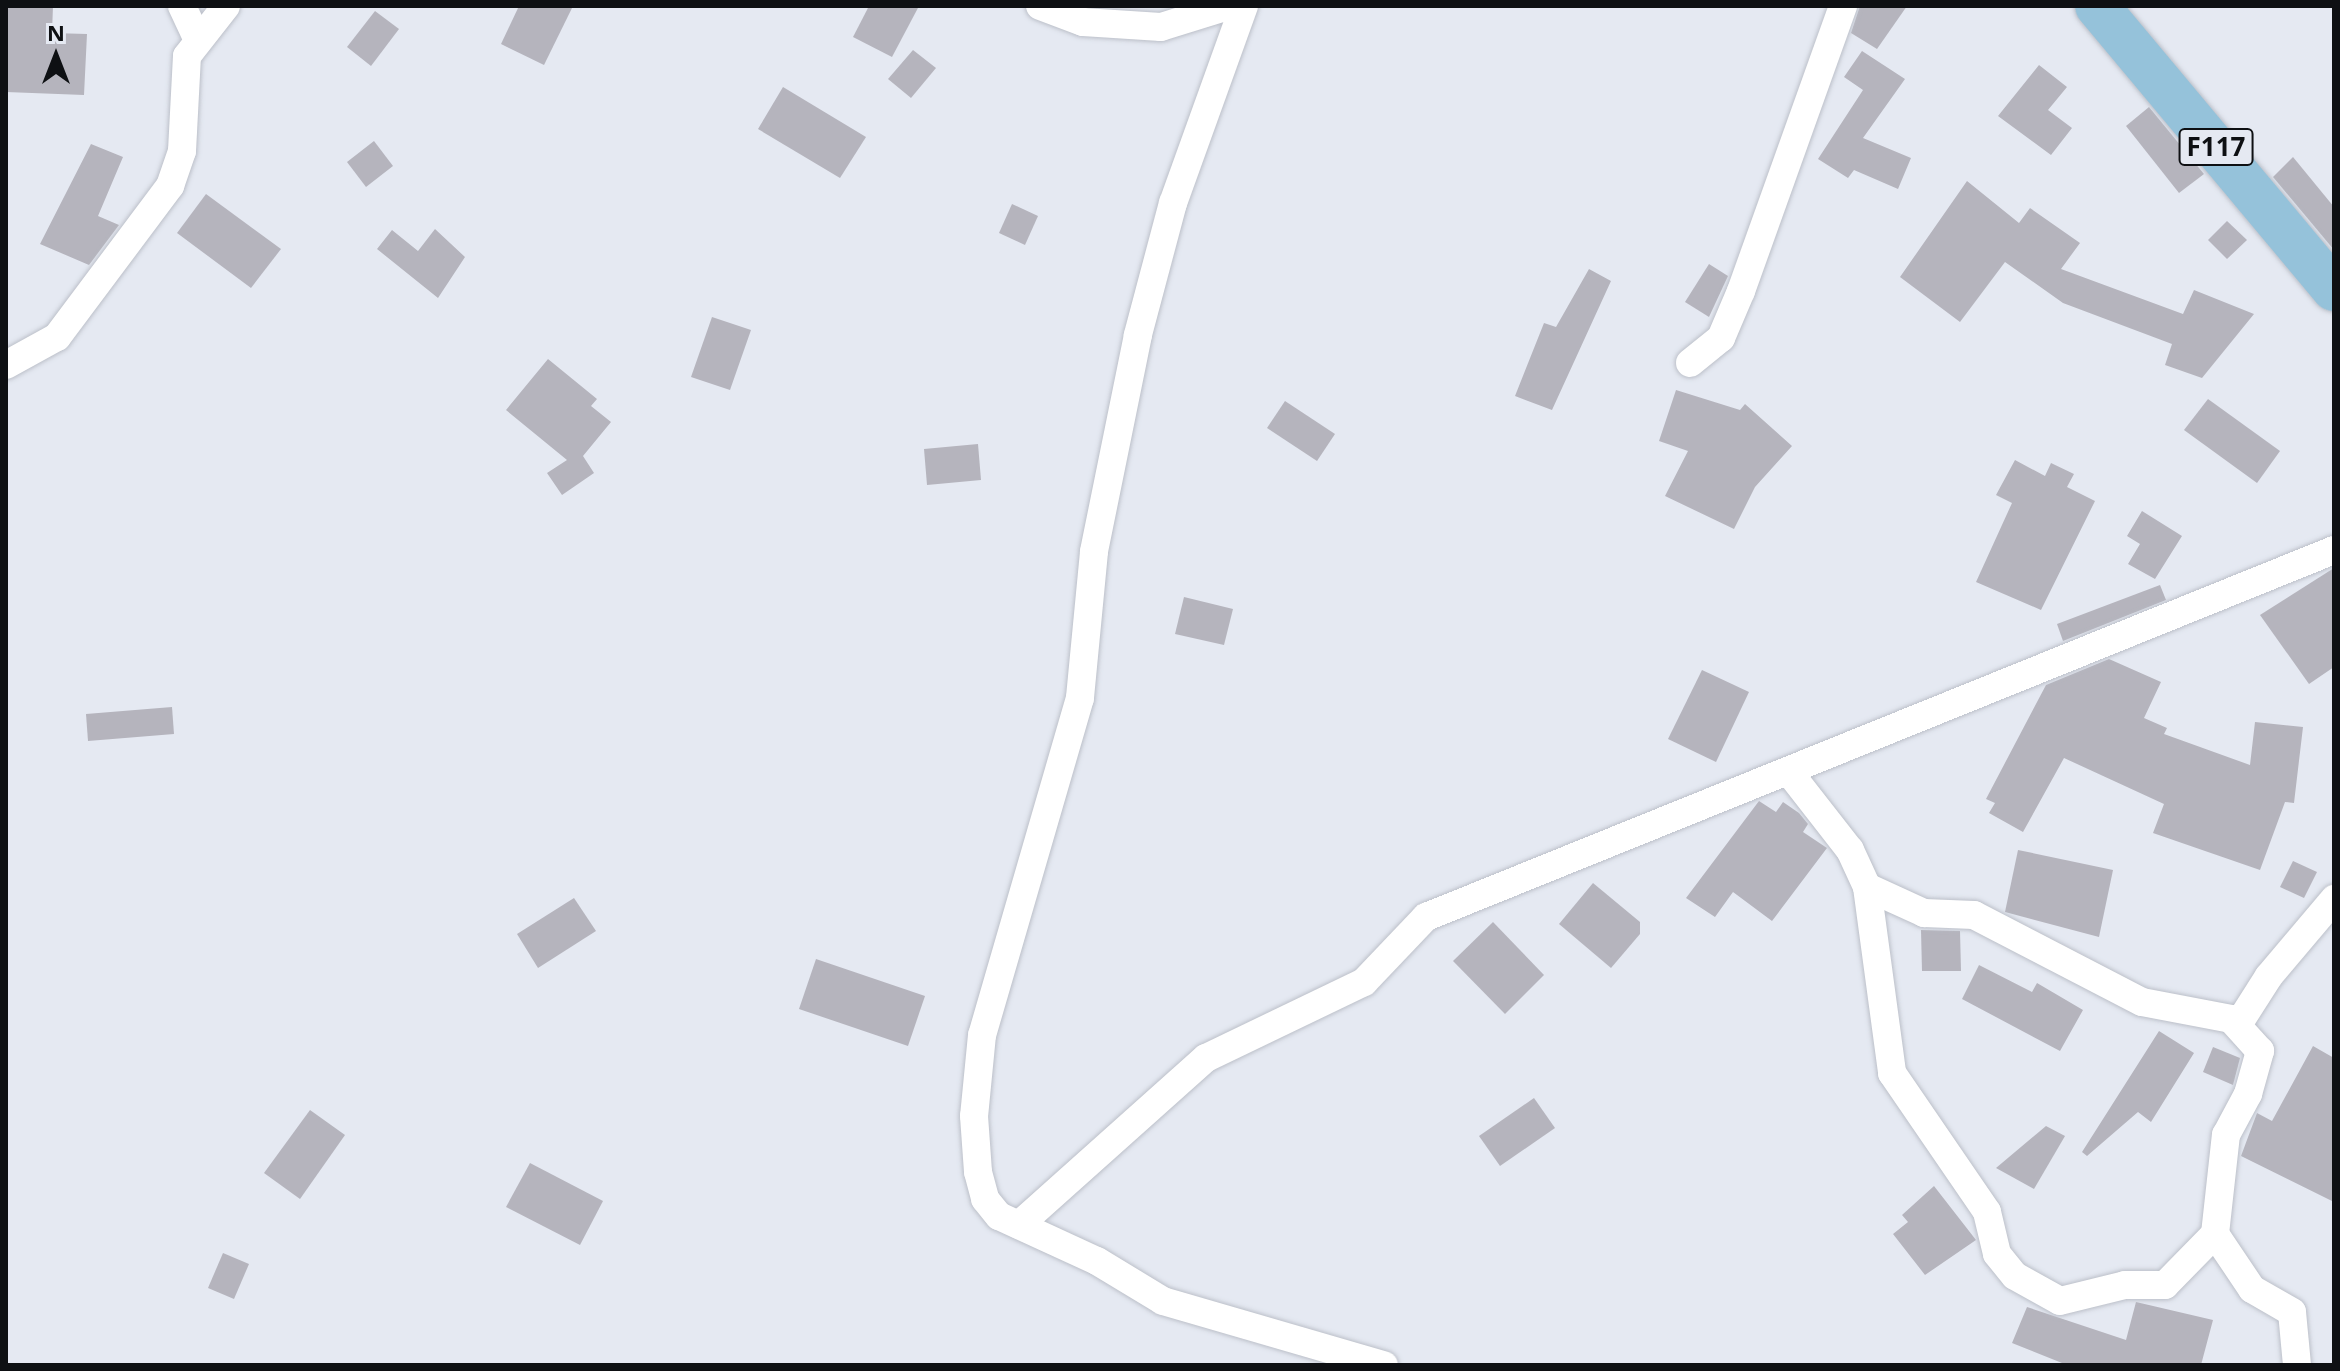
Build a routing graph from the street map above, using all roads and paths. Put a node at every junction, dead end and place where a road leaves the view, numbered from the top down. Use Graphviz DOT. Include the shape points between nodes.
graph roads {
  1 [pos="182,6"];
  2 [pos="226,6"];
  3 [pos="1040,6"];
  4 [pos="1228,6"];
  5 [pos="1244,6"];
  6 [pos="1843,6"];
  7 [pos="2097,6"];
  8 [pos="196,36"];
  9 [pos="2334,289"];
  10 [pos="1690,363"];
  11 [pos="6,365"];
  12 [pos="2334,550"];
  13 [pos="1789,772"];
  14 [pos="1867,887"];
  15 [pos="2334,899"];
  16 [pos="2231,1019"];
  17 [pos="1019,1225"];
  18 [pos="2215,1234"];
  19 [pos="1384,1365"];
  20 [pos="2297,1365"];
  1 -- 8 [label="street"];
  2 -- 8 [label="street"];
  3 -- 4 [label="street" via="1083,22 1161,27"];
  5 -- 17 [label="street" via="1173,203 1138,335 1094,552 1080,698 982,1035 974,1116 978,1172 985,1199 999,1216"];
  6 -- 10 [label="street" via="1721,338"];
  7 -- 9 [label="main road, F117"];
  8 -- 11 [label="street" via="187,56 182,151 170,186 57,337"];
  12 -- 13 [label="street"];
  13 -- 14 [label="street" via="1850,850"];
  13 -- 17 [label="street" via="1426,917 1364,982 1206,1058"];
  14 -- 16 [label="street" via="1924,913 1974,915 2142,1002"];
  14 -- 18 [label="street" via="1892,1073 1987,1212 1997,1254 2015,1276 2060,1301 2125,1285 2165,1285"];
  15 -- 16 [label="street" via="2269,976 2241,1020"];
  16 -- 18 [label="street" via="2260,1051 2248,1094 2226,1135"];
  17 -- 19 [label="street" via="1163,1301"];
  18 -- 20 [label="street" via="2252,1289 2292,1312"];
}
